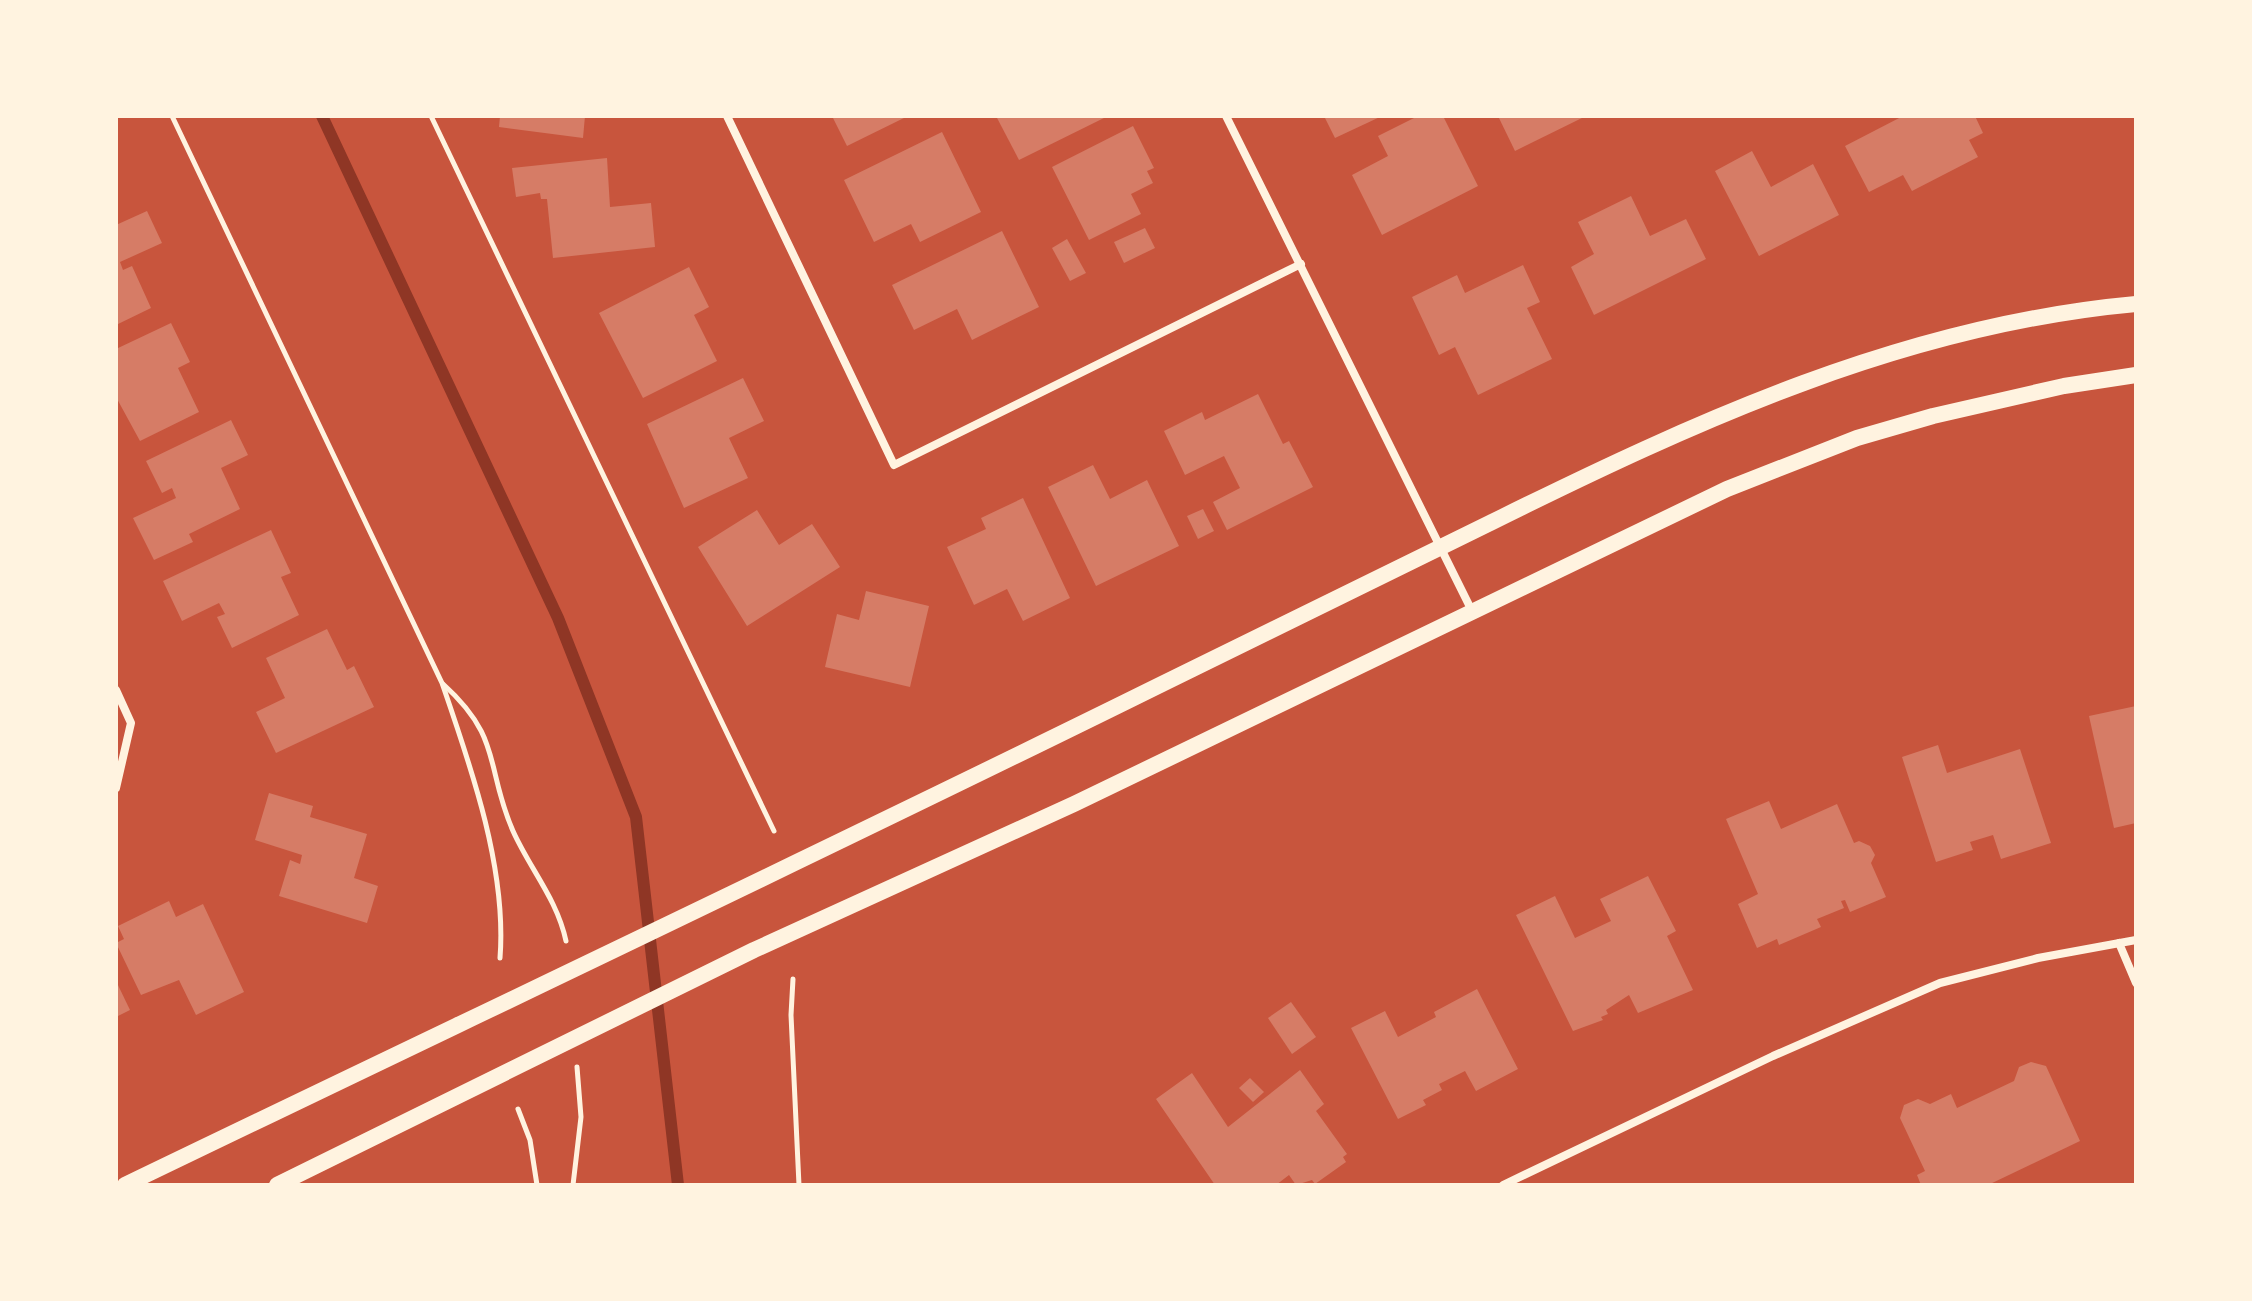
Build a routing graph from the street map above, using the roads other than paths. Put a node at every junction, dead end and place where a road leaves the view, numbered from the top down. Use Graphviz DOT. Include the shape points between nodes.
graph roads {
  1 [pos="727,116"];
  2 [pos="1226,116"];
  3 [pos="1301,264"];
  4 [pos="2136,304"];
  5 [pos="2136,375"];
  6 [pos="1441,547"];
  7 [pos="1472,611"];
  8 [pos="116,690"];
  9 [pos="117,788"];
  10 [pos="2136,940"];
  11 [pos="2119,943"];
  12 [pos="2136,983"];
  13 [pos="125,1185"];
  14 [pos="277,1185"];
  15 [pos="1503,1185"];
  1 -- 3 [label="street" via="894,465"];
  2 -- 3 [label="street"];
  3 -- 6 [label="street"];
  4 -- 6 [label="main road" via="1953,336 1776,391"];
  5 -- 7 [label="main road" via="2000,400 1857,438 1727,489"];
  6 -- 7 [label="street"];
  6 -- 13 [label="main road" via="748,888"];
  7 -- 14 [label="main road" via="1088,798 754,950"];
  8 -- 9 [label="street" via="131,723"];
  10 -- 11 [label="street"];
  11 -- 12 [label="street"];
  11 -- 15 [label="street" via="1940,983"];
}
